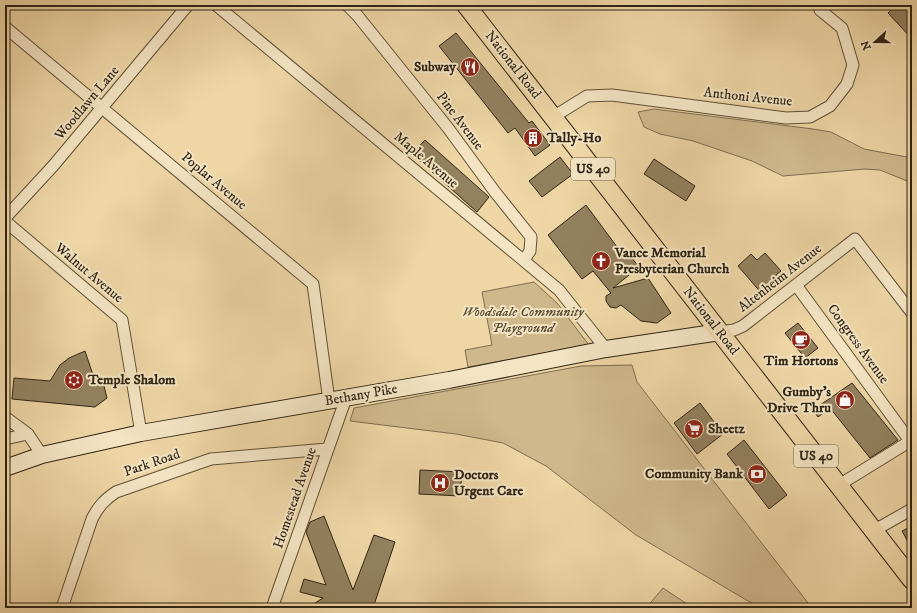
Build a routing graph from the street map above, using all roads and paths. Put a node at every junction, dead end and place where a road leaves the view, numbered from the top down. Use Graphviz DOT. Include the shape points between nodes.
graph roads {
  1 [pos="188,5"];
  2 [pos="216,5"];
  3 [pos="347,5"];
  4 [pos="466,5"];
  5 [pos="820,10"];
  6 [pos="5,27"];
  7 [pos="102,108"];
  8 [pos="553,118"];
  9 [pos="5,218"];
  10 [pos="5,221"];
  11 [pos="524,260"];
  12 [pos="796,285"];
  13 [pos="912,313"];
  14 [pos="720,332"];
  15 [pos="606,349"];
  16 [pos="346,398"];
  17 [pos="329,401"];
  18 [pos="5,417"];
  19 [pos="141,433"];
  20 [pos="28,434"];
  21 [pos="5,439"];
  22 [pos="911,440"];
  23 [pos="327,449"];
  24 [pos="42,455"];
  25 [pos="5,468"];
  26 [pos="839,485"];
  27 [pos="912,509"];
  28 [pos="875,530"];
  29 [pos="912,580"];
  30 [pos="62,608"];
  31 [pos="272,608"];
  1 -- 7 [label="street, Woodlawn Lane"];
  2 -- 11 [label="street, Maple Avenue"];
  3 -- 11 [label="street, Pine Avenue" via="448,128 530,237 530,251"];
  4 -- 8 [label="main road, National Road / US 40"];
  5 -- 8 [label="street, Anthoni Avenue" via="842,28 853,65 847,84 830,106 810,117 786,118 612,95 587,96"];
  6 -- 7 [label="street, Poplar Avenue"];
  7 -- 9 [label="street, Woodlawn Lane"];
  7 -- 17 [label="street, Poplar Avenue" via="313,284"];
  8 -- 14 [label="main road, National Road / US 40"];
  10 -- 19 [label="street, Walnut Avenue" via="122,320"];
  11 -- 15 [label="street, Maple Avenue" via="559,290"];
  12 -- 13 [label="street, Altenheim Avenue" via="855,239"];
  12 -- 14 [label="street, Altenheim Avenue" via="743,326"];
  12 -- 22 [label="street, Congress Avenue"];
  14 -- 15 [label="main road, Bethany Pike"];
  14 -- 26 [label="main road, National Road / US 40"];
  15 -- 16 [label="main road, Bethany Pike"];
  16 -- 17 [label="main road, Bethany Pike"];
  16 -- 23 [label="street, Homestead Avenue"];
  17 -- 19 [label="main road, Bethany Pike"];
  18 -- 20 [label="street"];
  19 -- 24 [label="main road, Bethany Pike"];
  20 -- 21 [label="street"];
  20 -- 24 [label="street"];
  22 -- 26 [label="street"];
  23 -- 30 [label="street, Park Road" via="211,458 116,492 105,499 92,520"];
  23 -- 31 [label="street, Homestead Avenue"];
  24 -- 25 [label="main road, Bethany Pike"];
  26 -- 28 [label="main road, National Road / US 40"];
  27 -- 28 [label="street"];
  28 -- 29 [label="main road, National Road / US 40"];
}
